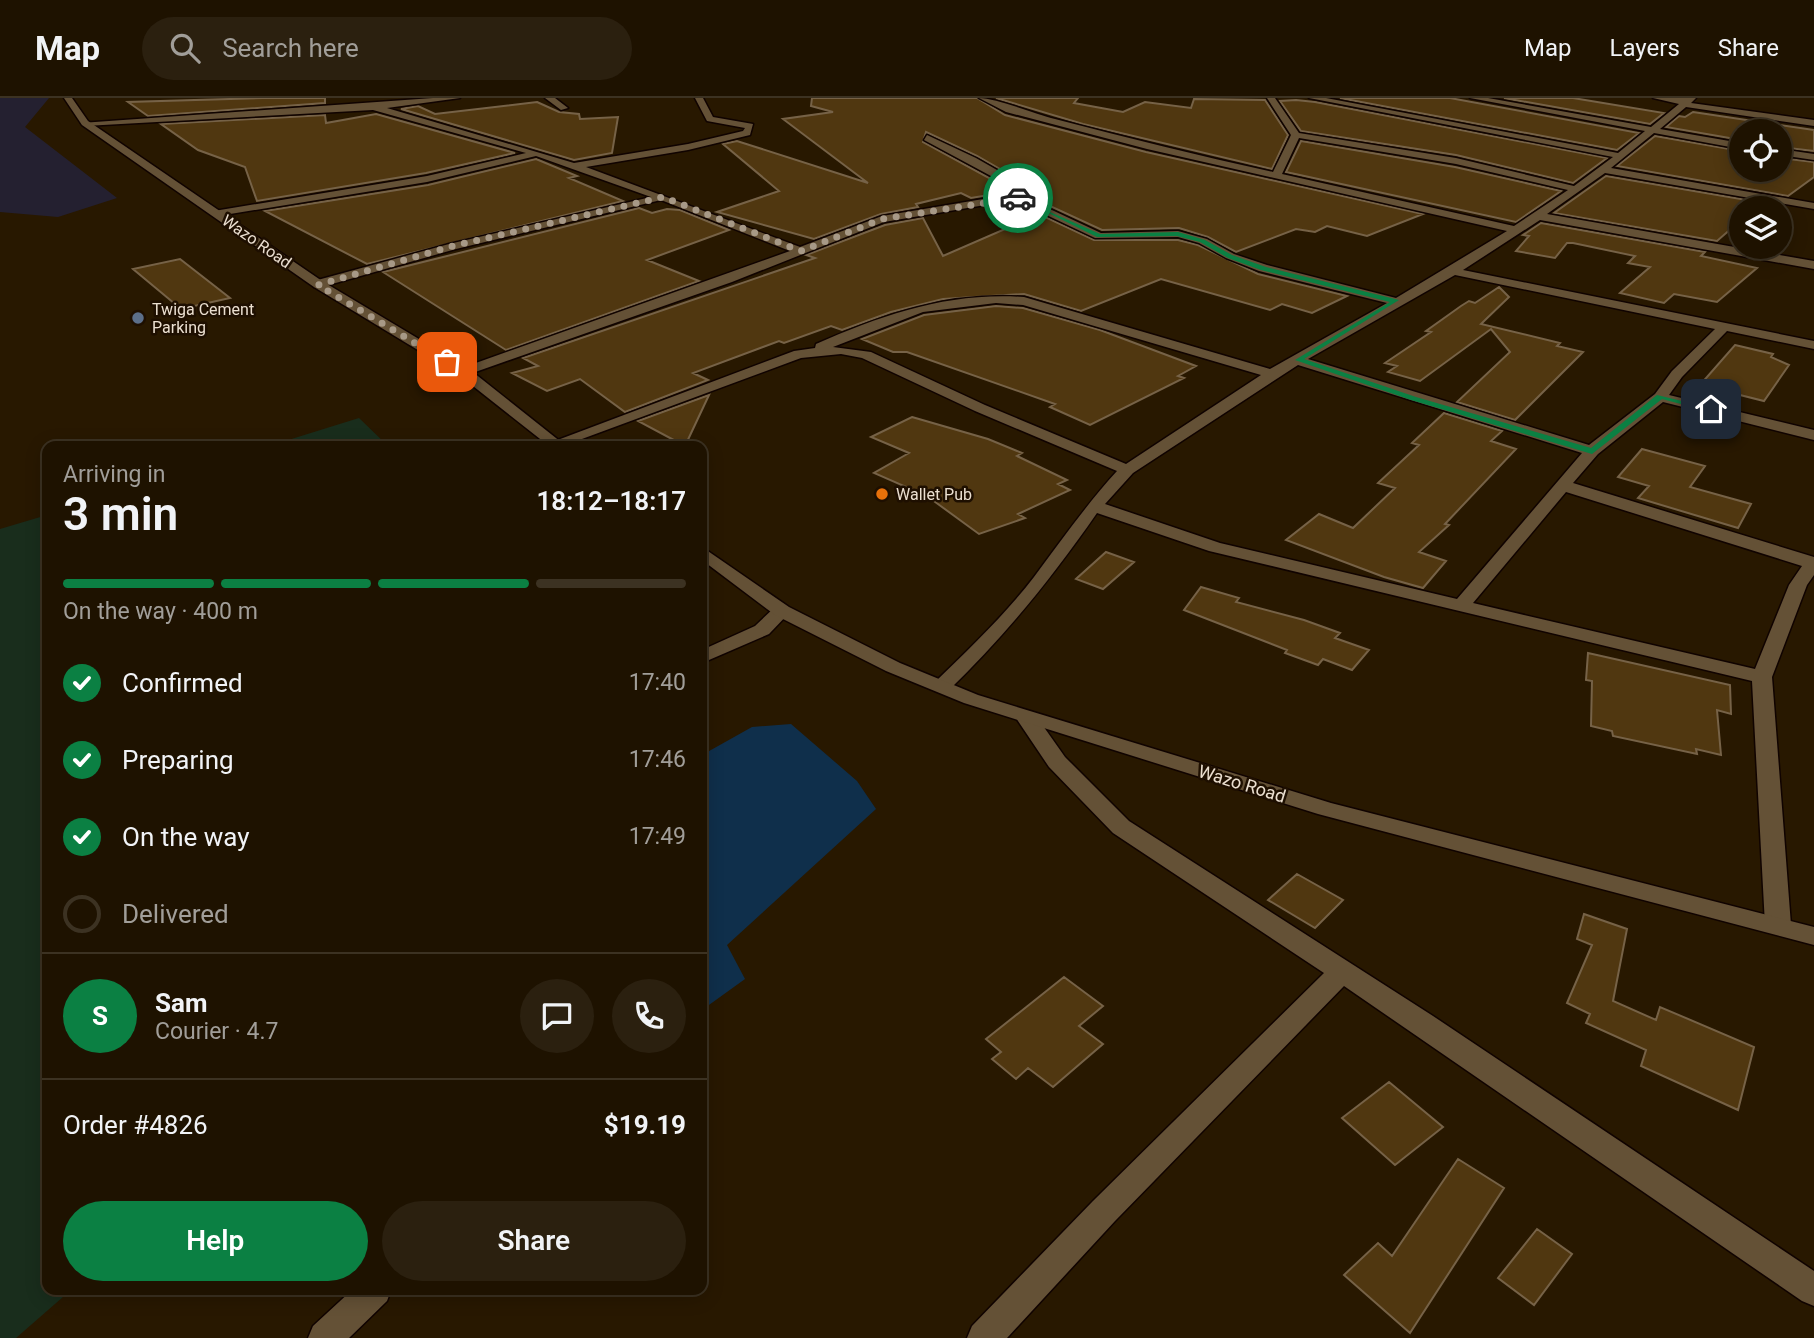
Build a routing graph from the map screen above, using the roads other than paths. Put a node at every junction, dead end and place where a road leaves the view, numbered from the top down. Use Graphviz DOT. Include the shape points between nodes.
graph roads {
  1 [pos="68,98"];
  2 [pos="456,98"];
  3 [pos="549,98"];
  4 [pos="699,98"];
  5 [pos="983,98"];
  6 [pos="1270,98"];
  7 [pos="1313,98"];
  8 [pos="1474,98"];
  9 [pos="1657,98"];
  10 [pos="1396,101"];
  11 [pos="1686,102"];
  12 [pos="373,107"];
  13 [pos="564,107"];
  14 [pos="1382,109"];
  15 [pos="85,123"];
  16 [pos="1814,123"];
  17 [pos="1652,130"];
  18 [pos="1296,135"];
  19 [pos="928,138"];
  20 [pos="1729,144"];
  21 [pos="538,153"];
  22 [pos="1792,154"];
  23 [pos="1620,156"];
  24 [pos="1814,157"];
  25 [pos="573,165"];
  26 [pos="1603,170"];
  27 [pos="1277,175"];
  28 [pos="1576,189"];
  29 [pos="663,197"];
  30 [pos="1016,197"];
  31 [pos="1814,206"];
  32 [pos="218,213"];
  33 [pos="1538,216"];
  34 [pos="1516,230"];
  35 [pos="801,251"];
  36 [pos="1814,265"];
  37 [pos="1453,271"];
  38 [pos="318,285"];
  39 [pos="1396,302"];
  40 [pos="1724,327"];
  41 [pos="1814,345"];
  42 [pos="812,351"];
  43 [pos="1298,360"];
  44 [pos="464,372"];
  45 [pos="1272,374"];
  46 [pos="1660,397"];
  47 [pos="1814,435"];
  48 [pos="551,441"];
  49 [pos="567,441"];
  50 [pos="1592,451"];
  51 [pos="1127,470"];
  52 [pos="1565,486"];
  53 [pos="1094,506"];
  54 [pos="707,556"];
  55 [pos="1813,562"];
  56 [pos="1460,607"];
  57 [pos="782,611"];
  58 [pos="707,655"];
  59 [pos="1762,677"];
  60 [pos="940,687"];
  61 [pos="1027,718"];
  62 [pos="1778,925"];
  63 [pos="1814,936"];
  64 [pos="1341,972"];
  65 [pos="1814,1290"];
  66 [pos="370,1295"];
  67 [pos="325,1338"];
  68 [pos="984,1338"];
  1 -- 15 [label="street, Wazo Road"];
  2 -- 12 [label="street"];
  3 -- 13 [label="street"];
  4 -- 25 [label="street" via="710,119 750,126 747,134"];
  5 -- 27 [label="street" via="1009,110 1150,147"];
  6 -- 18 [label="street"];
  7 -- 14 [label="street"];
  8 -- 17 [label="street"];
  9 -- 11 [label="street"];
  10 -- 14 [label="street"];
  11 -- 16 [label="street"];
  11 -- 17 [label="street"];
  12 -- 15 [label="street"];
  12 -- 21 [label="street"];
  14 -- 23 [label="street"];
  15 -- 32 [label="street, Wazo Road"];
  17 -- 20 [label="street"];
  17 -- 23 [label="street"];
  18 -- 27 [label="street"];
  18 -- 28 [label="street" via="1456,161"];
  19 -- 30 [label="street" via="1016,184 1023,190"];
  21 -- 25 [label="street"];
  21 -- 32 [label="street" via="427,179"];
  22 -- 24 [label="street"];
  23 -- 26 [label="street"];
  25 -- 29 [label="street"];
  26 -- 28 [label="street"];
  26 -- 31 [label="street"];
  27 -- 34 [label="street"];
  28 -- 33 [label="street"];
  29 -- 35 [label="street"];
  29 -- 38 [label="street" via="453,246"];
  30 -- 35 [label="street" via="882,219"];
  30 -- 39 [label="street" via="1099,236 1178,234 1263,268"];
  32 -- 38 [label="street, Wazo Road"];
  33 -- 34 [label="street"];
  33 -- 36 [label="street"];
  34 -- 37 [label="street"];
  35 -- 44 [label="street"];
  37 -- 39 [label="street"];
  37 -- 40 [label="street"];
  38 -- 44 [label="street, Wazo Road"];
  39 -- 43 [label="street"];
  40 -- 41 [label="street"];
  40 -- 46 [label="street"];
  42 -- 45 [label="street" via="922,306 962,298 995,298 1024,301"];
  42 -- 49 [label="street"];
  42 -- 51 [label="street" via="841,349 866,355"];
  43 -- 45 [label="street"];
  43 -- 50 [label="street"];
  44 -- 48 [label="street, Wazo Road"];
  45 -- 51 [label="street"];
  46 -- 47 [label="street"];
  46 -- 50 [label="street"];
  50 -- 52 [label="street"];
  51 -- 53 [label="street"];
  52 -- 55 [label="street"];
  52 -- 56 [label="street"];
  53 -- 56 [label="street" via="1215,547"];
  53 -- 60 [label="street" via="1039,583 988,643"];
  54 -- 57 [label="street, Wazo Road"];
  55 -- 59 [label="street" via="1798,585"];
  56 -- 59 [label="street"];
  57 -- 58 [label="street" via="762,629"];
  57 -- 60 [label="street, Wazo Road"];
  59 -- 62 [label="street"];
  60 -- 61 [label="street, Wazo Road"];
  61 -- 62 [label="street, Wazo Road" via="1326,809"];
  61 -- 64 [label="street" via="1057,762 1121,827"];
  62 -- 63 [label="street, Wazo Road"];
  64 -- 65 [label="street"];
  64 -- 68 [label="street"];
  66 -- 67 [label="street"];
}
